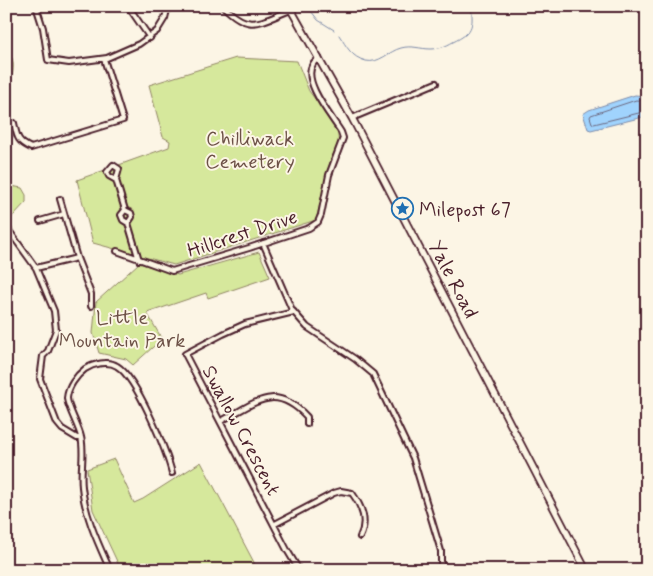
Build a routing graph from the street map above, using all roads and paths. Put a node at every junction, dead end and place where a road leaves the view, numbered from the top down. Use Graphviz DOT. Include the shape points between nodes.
graph roads {
  1 [pos="36,6"];
  2 [pos="128,6"];
  3 [pos="168,6"];
  4 [pos="223,6"];
  5 [pos="290,8"];
  6 [pos="150,38"];
  7 [pos="319,58"];
  8 [pos="104,59"];
  9 [pos="436,83"];
  10 [pos="352,118"];
  11 [pos="14,123"];
  12 [pos="116,180"];
  13 [pos="60,199"];
  14 [pos="124,210"];
  15 [pos="64,214"];
  16 [pos="40,221"];
  17 [pos="128,223"];
  18 [pos="6,224"];
  19 [pos="264,243"];
  20 [pos="117,251"];
  21 [pos="77,258"];
  22 [pos="139,260"];
  23 [pos="36,268"];
  24 [pos="91,306"];
  25 [pos="294,312"];
  26 [pos="221,421"];
  27 [pos="307,424"];
  28 [pos="81,438"];
  29 [pos="172,473"];
  30 [pos="275,524"];
  31 [pos="360,537"];
  32 [pos="110,570"];
  33 [pos="299,570"];
  34 [pos="439,570"];
  35 [pos="586,570"];
  1 -- 8 [label="street" via="48,60 69,63"];
  2 -- 6 [label="street"];
  3 -- 6 [label="street" via="165,18"];
  4 -- 5 [label="street" via="246,24 258,23"];
  5 -- 7 [label="main road, Yale Road"];
  6 -- 8 [label="street"];
  7 -- 10 [label="main road, Yale Road"];
  7 -- 19 [label="street, Hillcrest Drive" via="311,71 315,94 343,138 329,175 321,215 318,222 309,228"];
  8 -- 11 [label="street" via="123,120 30,148 22,144"];
  9 -- 10 [label="street"];
  10 -- 35 [label="main road, Yale Road"];
  12 -- 14 [label="street"];
  13 -- 15 [label="street"];
  14 -- 17 [label="street" via="120,215"];
  14 -- 17 [label="street" via="131,213"];
  15 -- 16 [label="street"];
  15 -- 21 [label="street"];
  17 -- 22 [label="street"];
  18 -- 23 [label="street"];
  19 -- 22 [label="street, Hillcrest Drive" via="172,271"];
  19 -- 25 [label="street"];
  20 -- 22 [label="street, Hillcrest Drive"];
  21 -- 23 [label="street"];
  21 -- 24 [label="street"];
  23 -- 28 [label="street" via="56,321 40,379 57,423"];
  25 -- 26 [label="street, Swallow Crescent" via="245,324 185,354"];
  25 -- 34 [label="street" via="307,327 374,374 413,458 441,551"];
  26 -- 27 [label="street" via="260,400 275,397 287,400 300,410 307,417"];
  26 -- 30 [label="street, Swallow Crescent"];
  28 -- 29 [label="street" via="67,399 70,386 87,368 100,363 116,364 128,375 139,395 165,450"];
  28 -- 32 [label="street" via="82,487 90,523"];
  30 -- 31 [label="street" via="341,491 352,493 360,504 365,527"];
  30 -- 33 [label="street, Swallow Crescent"];
}
